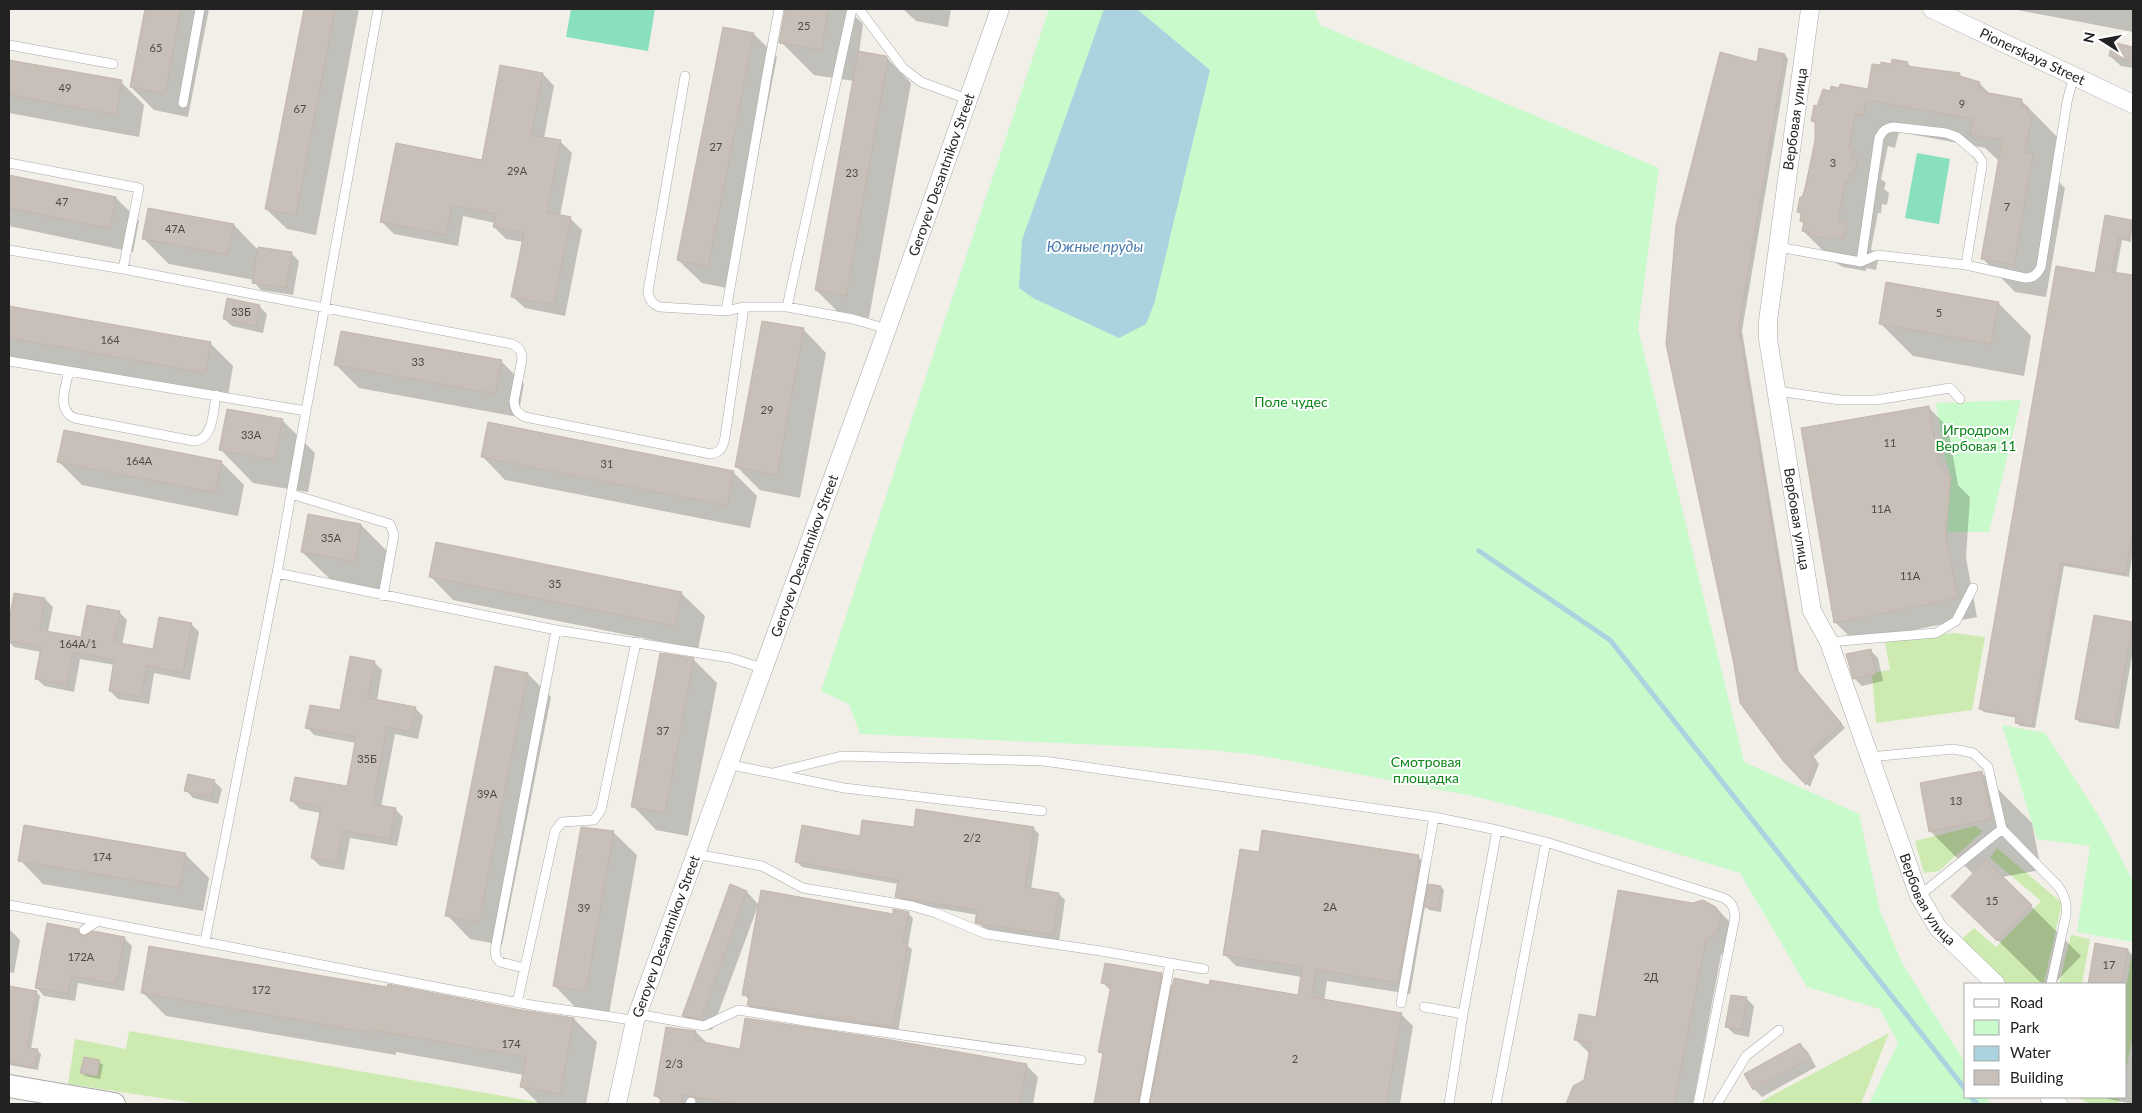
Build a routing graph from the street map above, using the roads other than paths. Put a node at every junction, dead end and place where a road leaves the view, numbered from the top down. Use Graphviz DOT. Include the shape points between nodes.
graph roads {
  1 [pos="200,9"];
  2 [pos="378,9"];
  3 [pos="779,9"];
  4 [pos="852,9"];
  5 [pos="859,9"];
  6 [pos="1000,9"];
  7 [pos="1810,9"];
  8 [pos="1935,9"];
  9 [pos="9,45"];
  10 [pos="113,64"];
  11 [pos="2074,74"];
  12 [pos="685,76"];
  13 [pos="766,81"];
  14 [pos="762,99"];
  15 [pos="967,99"];
  16 [pos="183,103"];
  17 [pos="2133,104"];
  18 [pos="9,163"];
  19 [pos="1778,247"];
  20 [pos="9,250"];
  21 [pos="1861,262"];
  22 [pos="1966,265"];
  23 [pos="123,269"];
  24 [pos="323,307"];
  25 [pos="744,307"];
  26 [pos="787,307"];
  27 [pos="726,312"];
  28 [pos="887,329"];
  29 [pos="9,360"];
  30 [pos="69,371"];
  31 [pos="1777,391"];
  32 [pos="216,396"];
  33 [pos="1960,399"];
  34 [pos="306,411"];
  35 [pos="291,494"];
  36 [pos="278,573"];
  37 [pos="1973,588"];
  38 [pos="383,596"];
  39 [pos="556,630"];
  40 [pos="636,642"];
  41 [pos="1829,642"];
  42 [pos="762,668"];
  43 [pos="1870,757"];
  44 [pos="727,764"];
  45 [pos="773,773"];
  46 [pos="1042,811"];
  47 [pos="1434,817"];
  48 [pos="2002,829"];
  49 [pos="1497,830"];
  50 [pos="1546,842"];
  51 [pos="695,854"];
  52 [pos="1919,896"];
  53 [pos="9,905"];
  54 [pos="98,921"];
  55 [pos="84,930"];
  56 [pos="205,941"];
  57 [pos="1170,963"];
  58 [pos="524,968"];
  59 [pos="1204,969"];
  60 [pos="1995,983"];
  61 [pos="2051,983"];
  62 [pos="517,1003"];
  63 [pos="1401,1003"];
  64 [pos="1424,1007"];
  65 [pos="1463,1014"];
  66 [pos="636,1017"];
  67 [pos="1779,1030"];
  68 [pos="1081,1060"];
  69 [pos="9,1086"];
  70 [pos="114,1104"];
  71 [pos="617,1104"];
  72 [pos="1144,1104"];
  73 [pos="1449,1104"];
  74 [pos="1496,1104"];
  75 [pos="1698,1104"];
  76 [pos="1717,1104"];
  1 -- 16 [label="lane"];
  2 -- 24 [label="lane"];
  3 -- 14 [label="lane"];
  4 -- 26 [label="lane"];
  5 -- 15 [label="lane" via="903,68 921,82"];
  6 -- 15 [label="street, Geroyev Desantnikov Street"];
  7 -- 19 [label="street, Вербовая улица"];
  8 -- 11 [label="street, Pionerskaya Street"];
  9 -- 10 [label="lane"];
  11 -- 17 [label="street, Pionerskaya Street"];
  11 -- 22 [label="lane" via="2038,274 2025,278"];
  12 -- 27 [label="lane" via="649,299 660,307"];
  13 -- 14 [label="lane"];
  14 -- 27 [label="lane"];
  15 -- 28 [label="street, Geroyev Desantnikov Street"];
  18 -- 23 [label="lane" via="139,188"];
  19 -- 21 [label="lane"];
  19 -- 31 [label="street, Вербовая улица" via="1768,321"];
  20 -- 23 [label="lane"];
  21 -- 22 [label="lane" via="1877,255"];
  21 -- 22 [label="lane" via="1879,138 1882,132 1894,127 1952,135 1980,157 1982,166"];
  23 -- 24 [label="lane"];
  24 -- 25 [label="lane" via="518,346 522,352 514,408 518,414 711,454 723,448"];
  24 -- 34 [label="lane"];
  25 -- 26 [label="lane"];
  25 -- 27 [label="lane"];
  26 -- 28 [label="lane"];
  28 -- 42 [label="street, Geroyev Desantnikov Street"];
  29 -- 30 [label="lane"];
  30 -- 32 [label="lane"];
  30 -- 32 [label="lane" via="64,409 74,418 194,441 207,436 210,430"];
  31 -- 33 [label="lane" via="1840,400 1876,400 1950,388"];
  31 -- 41 [label="street, Вербовая улица" via="1812,612"];
  32 -- 34 [label="lane"];
  34 -- 35 [label="lane"];
  35 -- 36 [label="lane"];
  35 -- 38 [label="lane" via="390,524 394,536"];
  36 -- 38 [label="lane"];
  36 -- 56 [label="lane"];
  37 -- 41 [label="lane" via="1956,621 1936,633"];
  38 -- 39 [label="lane"];
  39 -- 40 [label="lane"];
  39 -- 58 [label="lane" via="495,950 500,962"];
  40 -- 42 [label="lane" via="731,658"];
  40 -- 58 [label="lane" via="601,810 594,820 562,822 555,830"];
  41 -- 43 [label="street, Вербовая улица"];
  42 -- 44 [label="street, Geroyev Desantnikov Street"];
  43 -- 48 [label="lane" via="1953,749 1973,753 1988,767"];
  43 -- 52 [label="street, Вербовая улица"];
  44 -- 45 [label="lane"];
  44 -- 51 [label="street, Geroyev Desantnikov Street"];
  45 -- 46 [label="lane" via="844,788"];
  45 -- 47 [label="lane" via="842,756 1044,761"];
  47 -- 49 [label="lane"];
  47 -- 63 [label="lane"];
  48 -- 52 [label="lane"];
  48 -- 61 [label="lane" via="2064,895 2066,915"];
  49 -- 50 [label="lane"];
  49 -- 65 [label="lane"];
  50 -- 74 [label="lane"];
  50 -- 75 [label="lane" via="1730,902 1735,917"];
  51 -- 57 [label="lane" via="762,866 803,888 912,906 986,934"];
  51 -- 66 [label="street, Geroyev Desantnikov Street"];
  52 -- 60 [label="street, Вербовая улица" via="1938,928"];
  53 -- 54 [label="lane"];
  54 -- 55 [label="lane"];
  54 -- 56 [label="lane"];
  56 -- 62 [label="lane"];
  57 -- 59 [label="lane"];
  57 -- 72 [label="lane"];
  58 -- 62 [label="lane"];
  62 -- 66 [label="lane"];
  64 -- 65 [label="lane"];
  65 -- 73 [label="lane"];
  66 -- 68 [label="lane" via="704,1026 738,1010"];
  66 -- 71 [label="street, Geroyev Desantnikov Street"];
  67 -- 76 [label="lane" via="1746,1056"];
  69 -- 70 [label="street"];
}
